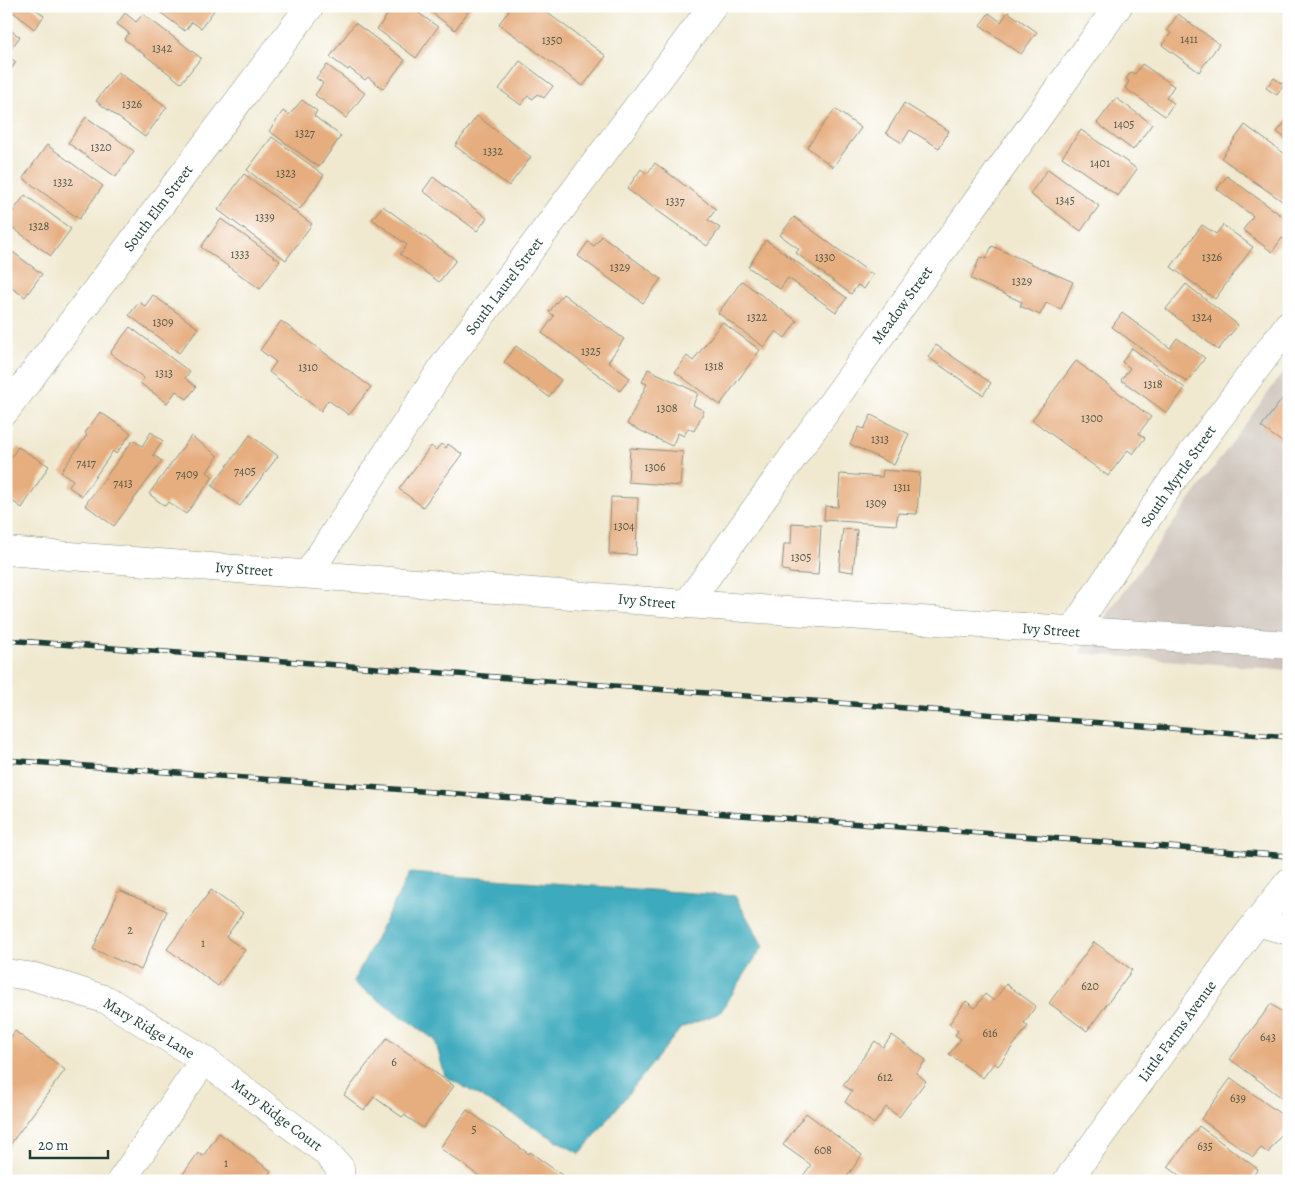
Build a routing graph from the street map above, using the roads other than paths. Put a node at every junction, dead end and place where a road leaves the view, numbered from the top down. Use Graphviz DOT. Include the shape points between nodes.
graph roads {
  1 [pos="310,6"];
  2 [pos="713,6"];
  3 [pos="1118,6"];
  4 [pos="1289,324"];
  5 [pos="6,410"];
  6 [pos="6,550"];
  7 [pos="308,574"];
  8 [pos="687,604"];
  9 [pos="1072,631"];
  10 [pos="1289,645"];
  11 [pos="1289,882"];
  12 [pos="1257,922"];
  13 [pos="1289,931"];
  14 [pos="6,973"];
  15 [pos="204,1060"];
  16 [pos="340,1176"];
  17 [pos="121,1181"];
  18 [pos="1067,1181"];
  1 -- 5 [label="street, South Elm Street"];
  2 -- 7 [label="street, South Laurel Street" via="445,364"];
  3 -- 8 [label="street, Meadow Street"];
  4 -- 9 [label="street, South Myrtle Street" via="1174,478"];
  6 -- 7 [label="street, Ivy Street"];
  7 -- 8 [label="street, Ivy Street"];
  8 -- 9 [label="street, Ivy Street"];
  9 -- 10 [label="street, Ivy Street"];
  11 -- 12 [label="street, Little Farms Avenue"];
  12 -- 13 [label="street"];
  12 -- 18 [label="street, Little Farms Avenue"];
  14 -- 15 [label="street, Mary Ridge Lane" via="34,977 107,1000"];
  15 -- 16 [label="street, Mary Ridge Court" via="325,1150 340,1168"];
  15 -- 17 [label="street"];
}
